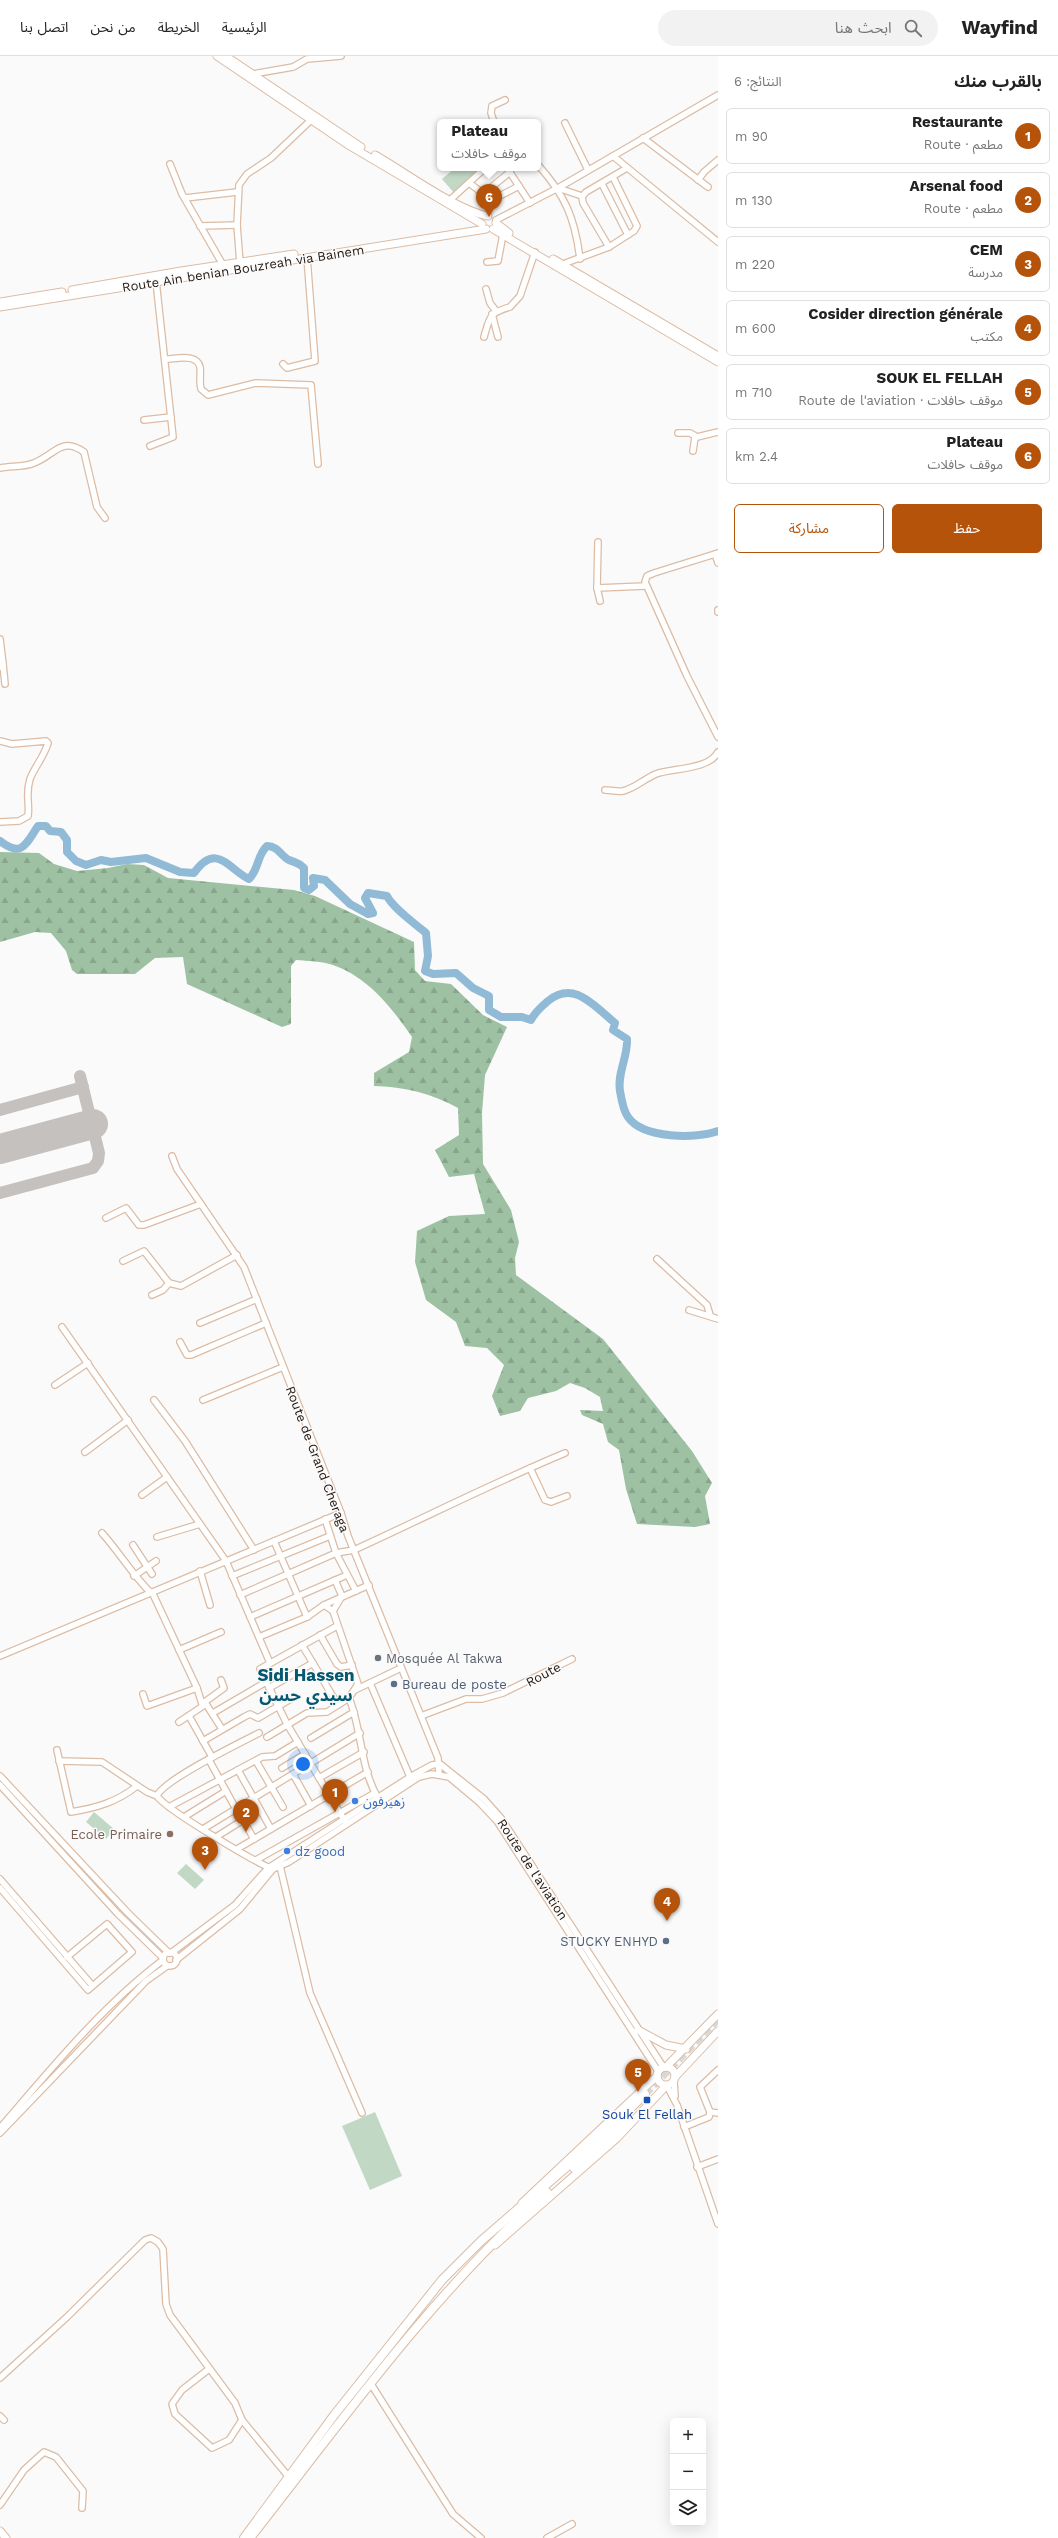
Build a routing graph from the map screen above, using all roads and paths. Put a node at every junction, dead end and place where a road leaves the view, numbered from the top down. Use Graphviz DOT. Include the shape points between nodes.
graph roads {
  1 [pos="218,56"];
  2 [pos="225,56"];
  3 [pos="341,56"];
  4 [pos="253,74"];
  5 [pos="718,95"];
  6 [pos="505,100"];
  7 [pos="493,119"];
  8 [pos="311,120"];
  9 [pos="565,123"];
  10 [pos="643,138"];
  11 [pos="613,156"];
  12 [pos="718,160"];
  13 [pos="170,164"];
  14 [pos="541,168"];
  15 [pos="627,168"];
  16 [pos="588,170"];
  17 [pos="482,171"];
  18 [pos="508,171"];
  19 [pos="510,171"];
  20 [pos="613,177"];
  21 [pos="698,180"];
  22 [pos="469,183"];
  23 [pos="602,184"];
  24 [pos="518,186"];
  25 [pos="708,187"];
  26 [pos="558,188"];
  27 [pos="237,192"];
  28 [pos="483,194"];
  29 [pos="582,196"];
  30 [pos="185,198"];
  31 [pos="450,200"];
  32 [pos="530,203"];
  33 [pos="489,225"];
  34 [pos="200,226"];
  35 [pos="237,226"];
  36 [pos="503,234"];
  37 [pos="628,235"];
  38 [pos="718,242"];
  39 [pos="609,247"];
  40 [pos="535,252"];
  41 [pos="307,257"];
  42 [pos="580,259"];
  43 [pos="240,262"];
  44 [pos="487,262"];
  45 [pos="563,264"];
  46 [pos="223,265"];
  47 [pos="156,281"];
  48 [pos="486,289"];
  49 [pos="0,302"];
  50 [pos="0,307"];
  51 [pos="494,313"];
  52 [pos="484,337"];
  53 [pos="498,337"];
  54 [pos="718,356"];
  55 [pos="166,359"];
  56 [pos="718,362"];
  57 [pos="283,364"];
  58 [pos="171,417"];
  59 [pos="144,420"];
  60 [pos="718,432"];
  61 [pos="678,433"];
  62 [pos="695,437"];
  63 [pos="150,446"];
  64 [pos="693,451"];
  65 [pos="318,464"];
  66 [pos="0,468"];
  67 [pos="105,518"];
  68 [pos="598,542"];
  69 [pos="717,554"];
  70 [pos="718,563"];
  71 [pos="645,586"];
  72 [pos="597,588"];
  73 [pos="600,601"];
  74 [pos="0,639"];
  75 [pos="2,666"];
  76 [pos="5,684"];
  77 [pos="718,737"];
  78 [pos="0,741"];
  79 [pos="718,752"];
  80 [pos="604,790"];
  81 [pos="0,822"];
  82 [pos="172,1156"];
  83 [pos="201,1204"];
  84 [pos="106,1218"];
  85 [pos="237,1255"];
  86 [pos="657,1259"];
  87 [pos="123,1260"];
  88 [pos="169,1283"];
  89 [pos="152,1295"];
  90 [pos="257,1299"];
  91 [pos="689,1310"];
  92 [pos="710,1315"];
  93 [pos="718,1319"];
  94 [pos="200,1323"];
  95 [pos="266,1323"];
  96 [pos="62,1327"];
  97 [pos="180,1342"];
  98 [pos="88,1363"];
  99 [pos="283,1367"];
  100 [pos="55,1385"];
  101 [pos="154,1400"];
  102 [pos="203,1400"];
  103 [pos="128,1420"];
  104 [pos="84,1452"];
  105 [pos="565,1453"];
  106 [pos="530,1468"];
  107 [pos="167,1477"];
  108 [pos="142,1494"];
  109 [pos="567,1496"];
  110 [pos="342,1513"];
  111 [pos="325,1519"];
  112 [pos="200,1524"];
  113 [pos="102,1533"];
  114 [pos="330,1536"];
  115 [pos="157,1537"];
  116 [pos="274,1541"];
  117 [pos="133,1545"];
  118 [pos="254,1550"];
  119 [pos="354,1550"];
  120 [pos="336,1554"];
  121 [pos="281,1556"];
  122 [pos="156,1561"];
  123 [pos="226,1561"];
  124 [pos="147,1567"];
  125 [pos="200,1571"];
  126 [pos="152,1574"];
  127 [pos="289,1574"];
  128 [pos="347,1575"];
  129 [pos="134,1576"];
  130 [pos="232,1576"];
  131 [pos="336,1580"];
  132 [pos="369,1585"];
  133 [pos="356,1591"];
  134 [pos="151,1592"];
  135 [pos="240,1595"];
  136 [pos="298,1596"];
  137 [pos="342,1596"];
  138 [pos="210,1605"];
  139 [pos="324,1605"];
  140 [pos="333,1611"];
  141 [pos="250,1617"];
  142 [pos="307,1617"];
  143 [pos="338,1626"];
  144 [pos="221,1632"];
  145 [pos="320,1635"];
  146 [pos="259,1637"];
  147 [pos="302,1645"];
  148 [pos="179,1650"];
  149 [pos="0,1656"];
  150 [pos="572,1659"];
  151 [pos="270,1663"];
  152 [pos="313,1663"];
  153 [pos="352,1665"];
  154 [pos="401,1668"];
  155 [pos="221,1680"];
  156 [pos="266,1682"];
  157 [pos="370,1683"];
  158 [pos="197,1688"];
  159 [pos="269,1688"];
  160 [pos="354,1691"];
  161 [pos="143,1694"];
  162 [pos="294,1697"];
  163 [pos="349,1698"];
  164 [pos="338,1705"];
  165 [pos="278,1707"];
  166 [pos="354,1712"];
  167 [pos="213,1713"];
  168 [pos="189,1716"];
  169 [pos="421,1716"];
  170 [pos="179,1722"];
  171 [pos="287,1724"];
  172 [pos="222,1730"];
  173 [pos="259,1732"];
  174 [pos="360,1733"];
  175 [pos="267,1737"];
  176 [pos="311,1738"];
  177 [pos="203,1741"];
  178 [pos="298,1742"];
  179 [pos="57,1750"];
  180 [pos="364,1752"];
  181 [pos="305,1754"];
  182 [pos="211,1759"];
  183 [pos="59,1761"];
  184 [pos="256,1761"];
  185 [pos="310,1763"];
  186 [pos="440,1764"];
  187 [pos="282,1768"];
  188 [pos="238,1770"];
  189 [pos="368,1772"];
  190 [pos="293,1774"];
  191 [pos="439,1774"];
  192 [pos="0,1776"];
  193 [pos="410,1777"];
  194 [pos="319,1778"];
  195 [pos="219,1779"];
  196 [pos="0,1785"];
  197 [pos="137,1786"];
  198 [pos="270,1787"];
  199 [pos="226,1791"];
  200 [pos="329,1795"];
  201 [pos="157,1796"];
  202 [pos="377,1796"];
  203 [pos="254,1798"];
  204 [pos="311,1806"];
  205 [pos="169,1807"];
  206 [pos="283,1807"];
  207 [pos="236,1809"];
  208 [pos="340,1814"];
  209 [pos="184,1817"];
  210 [pos="345,1822"];
  211 [pos="203,1829"];
  212 [pos="271,1829"];
  213 [pos="216,1837"];
  214 [pos="254,1838"];
  215 [pos="237,1849"];
  216 [pos="256,1860"];
  217 [pos="280,1866"];
  218 [pos="270,1869"];
  219 [pos="0,1879"];
  220 [pos="0,1888"];
  221 [pos="170,1953"];
  222 [pos="67,1956"];
  223 [pos="163,1959"];
  224 [pos="176,1960"];
  225 [pos="167,1966"];
  226 [pos="90,1988"];
  227 [pos="718,2014"];
  228 [pos="638,2030"];
  229 [pos="718,2031"];
  230 [pos="718,2038"];
  231 [pos="706,2043"];
  232 [pos="686,2049"];
  233 [pos="661,2070"];
  234 [pos="718,2070"];
  235 [pos="675,2079"];
  236 [pos="667,2086"];
  237 [pos="677,2105"];
  238 [pos="710,2112"];
  239 [pos="362,2113"];
  240 [pos="718,2113"];
  241 [pos="684,2127"];
  242 [pos="0,2128"];
  243 [pos="0,2134"];
  244 [pos="718,2159"];
  245 [pos="697,2167"];
  246 [pos="519,2209"];
  247 [pos="716,2210"];
  248 [pos="718,2224"];
  249 [pos="486,2249"];
  250 [pos="209,2369"];
  251 [pos="0,2378"];
  252 [pos="371,2384"];
  253 [pos="242,2420"];
  254 [pos="288,2476"];
  255 [pos="0,2505"];
  256 [pos="82,2508"];
  257 [pos="572,2524"];
  258 [pos="0,2531"];
  259 [pos="6,2538"];
  260 [pos="244,2538"];
  261 [pos="250,2538"];
  262 [pos="481,2538"];
  263 [pos="547,2538"];
  1 -- 8 [label="main road"];
  2 -- 4 [label="main road"];
  3 -- 4 [label="street" via="307,59 293,67"];
  4 -- 31 [label="main road" via="362,147"];
  5 -- 10 [label="street, Route Ain benian Bouzreah via Bainem"];
  6 -- 7 [label="street" via="492,106"];
  8 -- 27 [label="street" via="271,158 247,174"];
  8 -- 33 [label="main road"];
  9 -- 16 [label="street"];
  10 -- 11 [label="street, Route Ain benian Bouzreah via Bainem"];
  10 -- 21 [label="street"];
  11 -- 15 [label="street"];
  11 -- 16 [label="street, Route Ain benian Bouzreah via Bainem"];
  12 -- 21 [label="street"];
  13 -- 30 [label="street"];
  14 -- 26 [label="street"];
  15 -- 20 [label="street"];
  15 -- 38 [label="street"];
  16 -- 26 [label="street, Route Ain benian Bouzreah via Bainem"];
  17 -- 22 [label="street"];
  18 -- 28 [label="street"];
  19 -- 24 [label="street"];
  20 -- 23 [label="street"];
  20 -- 37 [label="street" via="637,224 636,229"];
  21 -- 25 [label="street"];
  22 -- 28 [label="street"];
  22 -- 31 [label="street"];
  23 -- 29 [label="street"];
  23 -- 37 [label="street"];
  24 -- 28 [label="street" via="494,200"];
  24 -- 32 [label="street"];
  26 -- 29 [label="street"];
  26 -- 32 [label="street, Route Ain benian Bouzreah via Bainem"];
  26 -- 42 [label="street" via="574,221"];
  27 -- 30 [label="street"];
  27 -- 35 [label="street"];
  29 -- 39 [label="street" via="583,203"];
  30 -- 34 [label="street"];
  31 -- 33 [label="main road" via="475,213 488,216 484,219"];
  32 -- 33 [label="street, Route Ain benian Bouzreah via Bainem"];
  33 -- 36 [label="main road"];
  33 -- 41 [label="main road, Route Ain benian Bouzreah via Bainem"];
  33 -- 43 [label="main road, Route Ain benian Bouzreah via Bainem"];
  33 -- 45 [label="main road"];
  34 -- 35 [label="street"];
  34 -- 46 [label="street"];
  35 -- 43 [label="street"];
  36 -- 40 [label="main road"];
  36 -- 44 [label="street" via="498,261"];
  37 -- 39 [label="street"];
  39 -- 42 [label="street"];
  40 -- 51 [label="street" via="518,300 510,308"];
  40 -- 56 [label="main road"];
  41 -- 47 [label="main road, Route Ain benian Bouzreah via Bainem"];
  41 -- 57 [label="street" via="315,361 312,364 287,368"];
  42 -- 45 [label="street"];
  43 -- 46 [label="main road, Route Ain benian Bouzreah via Bainem"];
  45 -- 54 [label="main road"];
  46 -- 49 [label="main road, Route Ain benian Bouzreah via Bainem"];
  47 -- 50 [label="main road, Route Ain benian Bouzreah via Bainem"];
  47 -- 55 [label="street"];
  48 -- 51 [label="street"];
  51 -- 52 [label="street"];
  51 -- 53 [label="street"];
  55 -- 58 [label="street"];
  55 -- 65 [label="street" via="195,360 200,367 201,389 208,395 256,383 311,385"];
  58 -- 59 [label="street"];
  58 -- 63 [label="street" via="173,437"];
  60 -- 62 [label="street"];
  61 -- 62 [label="street" via="690,433"];
  62 -- 64 [label="street"];
  66 -- 67 [label="street" via="33,464 59,448 69,444 75,446 84,452 97,507"];
  68 -- 72 [label="street"];
  69 -- 70 [label="street"];
  69 -- 71 [label="street" via="647,576"];
  71 -- 72 [label="street"];
  71 -- 77 [label="street"];
  72 -- 73 [label="street"];
  74 -- 75 [label="street"];
  75 -- 76 [label="street"];
  78 -- 81 [label="street" via="12,744 46,740 48,743 45,755 30,780 26,796 28,816 19,821"];
  79 -- 80 [label="street" via="709,761 684,770 656,774 633,788 621,791"];
  82 -- 83 [label="street, Route de Grand Cheraga" via="177,1169"];
  83 -- 84 [label="street" via="144,1225 139,1225 126,1208"];
  83 -- 85 [label="street, Route de Grand Cheraga"];
  85 -- 88 [label="street" via="180,1286"];
  85 -- 90 [label="street, Route de Grand Cheraga"];
  86 -- 92 [label="street" via="707,1305"];
  87 -- 88 [label="street" via="144,1251"];
  88 -- 89 [label="street" via="163,1290"];
  90 -- 94 [label="street"];
  90 -- 95 [label="street, Route de Grand Cheraga"];
  91 -- 92 [label="street"];
  92 -- 93 [label="street"];
  95 -- 97 [label="street" via="191,1355 187,1355"];
  95 -- 99 [label="street, Route de Grand Cheraga"];
  96 -- 98 [label="street"];
  98 -- 100 [label="street"];
  98 -- 103 [label="street"];
  99 -- 102 [label="street"];
  99 -- 110 [label="street, Route de Grand Cheraga"];
  101 -- 118 [label="street" via="185,1441"];
  103 -- 104 [label="street"];
  103 -- 107 [label="street"];
  105 -- 106 [label="street"];
  106 -- 109 [label="street" via="546,1501 553,1502"];
  106 -- 119 [label="street"];
  107 -- 108 [label="street"];
  107 -- 112 [label="street"];
  110 -- 111 [label="street"];
  110 -- 119 [label="street, Route de Grand Cheraga"];
  111 -- 114 [label="street"];
  111 -- 116 [label="street"];
  112 -- 115 [label="street"];
  112 -- 123 [label="street"];
  113 -- 129 [label="street" via="119,1552"];
  114 -- 120 [label="street"];
  114 -- 121 [label="street"];
  116 -- 118 [label="street"];
  116 -- 121 [label="street"];
  117 -- 124 [label="street"];
  118 -- 123 [label="street"];
  119 -- 120 [label="street"];
  119 -- 132 [label="street, Route de Grand Cheraga"];
  120 -- 127 [label="street"];
  120 -- 128 [label="street"];
  121 -- 127 [label="street"];
  121 -- 130 [label="street"];
  122 -- 124 [label="street"];
  123 -- 125 [label="street"];
  123 -- 130 [label="street"];
  124 -- 126 [label="street"];
  124 -- 129 [label="street"];
  125 -- 134 [label="street"];
  125 -- 138 [label="street"];
  127 -- 135 [label="street"];
  127 -- 136 [label="street"];
  128 -- 131 [label="street"];
  128 -- 133 [label="street"];
  129 -- 134 [label="street"];
  130 -- 135 [label="street"];
  131 -- 136 [label="street"];
  131 -- 137 [label="street"];
  132 -- 133 [label="street"];
  132 -- 154 [label="street, Route de Grand Cheraga"];
  133 -- 137 [label="street"];
  134 -- 148 [label="street"];
  134 -- 149 [label="street"];
  135 -- 141 [label="street"];
  136 -- 141 [label="street"];
  136 -- 142 [label="street"];
  137 -- 139 [label="street"];
  137 -- 140 [label="street"];
  139 -- 140 [label="street"];
  139 -- 142 [label="street"];
  140 -- 143 [label="street"];
  141 -- 146 [label="street"];
  142 -- 146 [label="street"];
  143 -- 145 [label="street"];
  143 -- 153 [label="street"];
  144 -- 148 [label="street"];
  145 -- 147 [label="street"];
  145 -- 153 [label="street" via="337,1664 341,1667"];
  146 -- 151 [label="street"];
  147 -- 151 [label="street"];
  147 -- 152 [label="street"];
  148 -- 158 [label="street"];
  150 -- 169 [label="street, Route" via="503,1694 466,1700"];
  151 -- 156 [label="street" via="260,1669"];
  152 -- 159 [label="street"];
  152 -- 164 [label="street"];
  153 -- 160 [label="street" via="358,1684"];
  154 -- 157 [label="street"];
  154 -- 169 [label="street, Route de Grand Cheraga"];
  155 -- 158 [label="street" via="224,1688 202,1704"];
  156 -- 159 [label="street"];
  156 -- 167 [label="street"];
  157 -- 160 [label="street"];
  157 -- 193 [label="street"];
  158 -- 161 [label="street" via="147,1706"];
  159 -- 165 [label="street"];
  160 -- 163 [label="street"];
  162 -- 165 [label="street"];
  163 -- 164 [label="street"];
  163 -- 166 [label="street"];
  164 -- 171 [label="street" via="327,1712 306,1714"];
  165 -- 171 [label="street"];
  165 -- 172 [label="street" via="258,1718 250,1714"];
  166 -- 174 [label="street"];
  166 -- 176 [label="street"];
  167 -- 168 [label="street" via="206,1704"];
  167 -- 172 [label="street"];
  168 -- 170 [label="street"];
  168 -- 177 [label="street"];
  169 -- 186 [label="street, Route de Grand Cheraga"];
  171 -- 175 [label="street"];
  171 -- 178 [label="street"];
  172 -- 177 [label="street"];
  173 -- 182 [label="street"];
  174 -- 180 [label="street"];
  174 -- 185 [label="street"];
  177 -- 182 [label="street"];
  178 -- 181 [label="street"];
  178 -- 184 [label="street" via="275,1756 262,1757"];
  179 -- 183 [label="street"];
  180 -- 189 [label="street"];
  180 -- 194 [label="street"];
  181 -- 185 [label="street"];
  181 -- 187 [label="street"];
  182 -- 195 [label="street"];
  182 -- 201 [label="street" via="164,1787"];
  183 -- 197 [label="street" via="102,1762"];
  183 -- 197 [label="street" via="71,1812 110,1802 125,1796"];
  184 -- 188 [label="street"];
  184 -- 198 [label="street"];
  185 -- 190 [label="street"];
  185 -- 194 [label="street"];
  186 -- 191 [label="street, Route de Grand Cheraga"];
  186 -- 193 [label="street" via="432,1765"];
  186 -- 228 [label="street, Route de l'aviation" via="484,1799 501,1818"];
  188 -- 195 [label="street"];
  188 -- 203 [label="street"];
  189 -- 200 [label="street"];
  189 -- 202 [label="street"];
  190 -- 198 [label="street"];
  190 -- 204 [label="street"];
  191 -- 210 [label="street" via="419,1777"];
  191 -- 233 [label="street" via="454,1780 497,1821"];
  192 -- 221 [label="street" via="122,1907"];
  193 -- 202 [label="street"];
  194 -- 200 [label="street"];
  195 -- 199 [label="street"];
  195 -- 205 [label="street"];
  196 -- 223 [label="street" via="118,1914"];
  197 -- 201 [label="street"];
  198 -- 203 [label="street"];
  198 -- 206 [label="street"];
  199 -- 207 [label="street"];
  199 -- 209 [label="street"];
  200 -- 204 [label="street"];
  200 -- 208 [label="street"];
  201 -- 205 [label="street"];
  202 -- 208 [label="street"];
  202 -- 210 [label="street"];
  203 -- 207 [label="street"];
  203 -- 212 [label="street"];
  204 -- 212 [label="street"];
  205 -- 209 [label="street"];
  207 -- 211 [label="street"];
  208 -- 210 [label="street"];
  208 -- 216 [label="street" via="290,1839"];
  209 -- 211 [label="street"];
  210 -- 217 [label="street"];
  210 -- 218 [label="street"];
  211 -- 213 [label="street"];
  212 -- 214 [label="street"];
  213 -- 214 [label="street" via="244,1820"];
  213 -- 215 [label="street"];
  214 -- 215 [label="street"];
  215 -- 216 [label="street"];
  216 -- 218 [label="street"];
  217 -- 218 [label="street"];
  217 -- 239 [label="street" via="286,1882 310,1993"];
  218 -- 221 [label="street" via="235,1905"];
  218 -- 224 [label="street" via="240,1909"];
  219 -- 222 [label="street"];
  220 -- 226 [label="street"];
  221 -- 223 [label="street"];
  221 -- 224 [label="street"];
  222 -- 226 [label="street"];
  222 -- 226 [label="street" via="107,1924 132,1952"];
  223 -- 225 [label="street"];
  223 -- 242 [label="street" via="140,1978 56,2064"];
  224 -- 225 [label="street" via="173,1965"];
  225 -- 243 [label="street" via="146,1980"];
  227 -- 232 [label="main road"];
  228 -- 232 [label="main road" via="666,2046"];
  228 -- 233 [label="street, Route de l'aviation"];
  229 -- 231 [label="main road"];
  230 -- 231 [label="main road"];
  231 -- 235 [label="main road"];
  232 -- 233 [label="main road"];
  233 -- 235 [label="main road" via="672,2070"];
  233 -- 236 [label="main road" via="660,2083"];
  233 -- 246 [label="main road" via="603,2129 529,2194"];
  234 -- 238 [label="street" via="700,2087"];
  235 -- 236 [label="main road"];
  235 -- 237 [label="street"];
  236 -- 237 [label="street"];
  236 -- 249 [label="main road" via="617,2138 502,2240"];
  237 -- 241 [label="street"];
  238 -- 240 [label="street"];
  238 -- 241 [label="street" via="709,2117"];
  241 -- 245 [label="street"];
  244 -- 245 [label="street"];
  245 -- 247 [label="street"];
  246 -- 249 [label="highway" via="646,2096 605,2142"];
  246 -- 254 [label="highway" via="481,2241 442,2280"];
  247 -- 248 [label="street"];
  249 -- 252 [label="highway" via="437,2301"];
  250 -- 251 [label="street" via="170,2315 166,2304 163,2250 158,2242 151,2238 145,2240 67,2317"];
  250 -- 253 [label="street" via="235,2403"];
  250 -- 253 [label="street" via="182,2390 175,2399 172,2404 175,2414 212,2448 229,2440"];
  252 -- 261 [label="highway"];
  252 -- 262 [label="street" via="453,2514"];
  253 -- 254 [label="street"];
  254 -- 260 [label="highway"];
  255 -- 256 [label="street" via="24,2470 44,2452 56,2457 82,2491"];
  257 -- 263 [label="street"];
  258 -- 259 [label="main road"];
}
